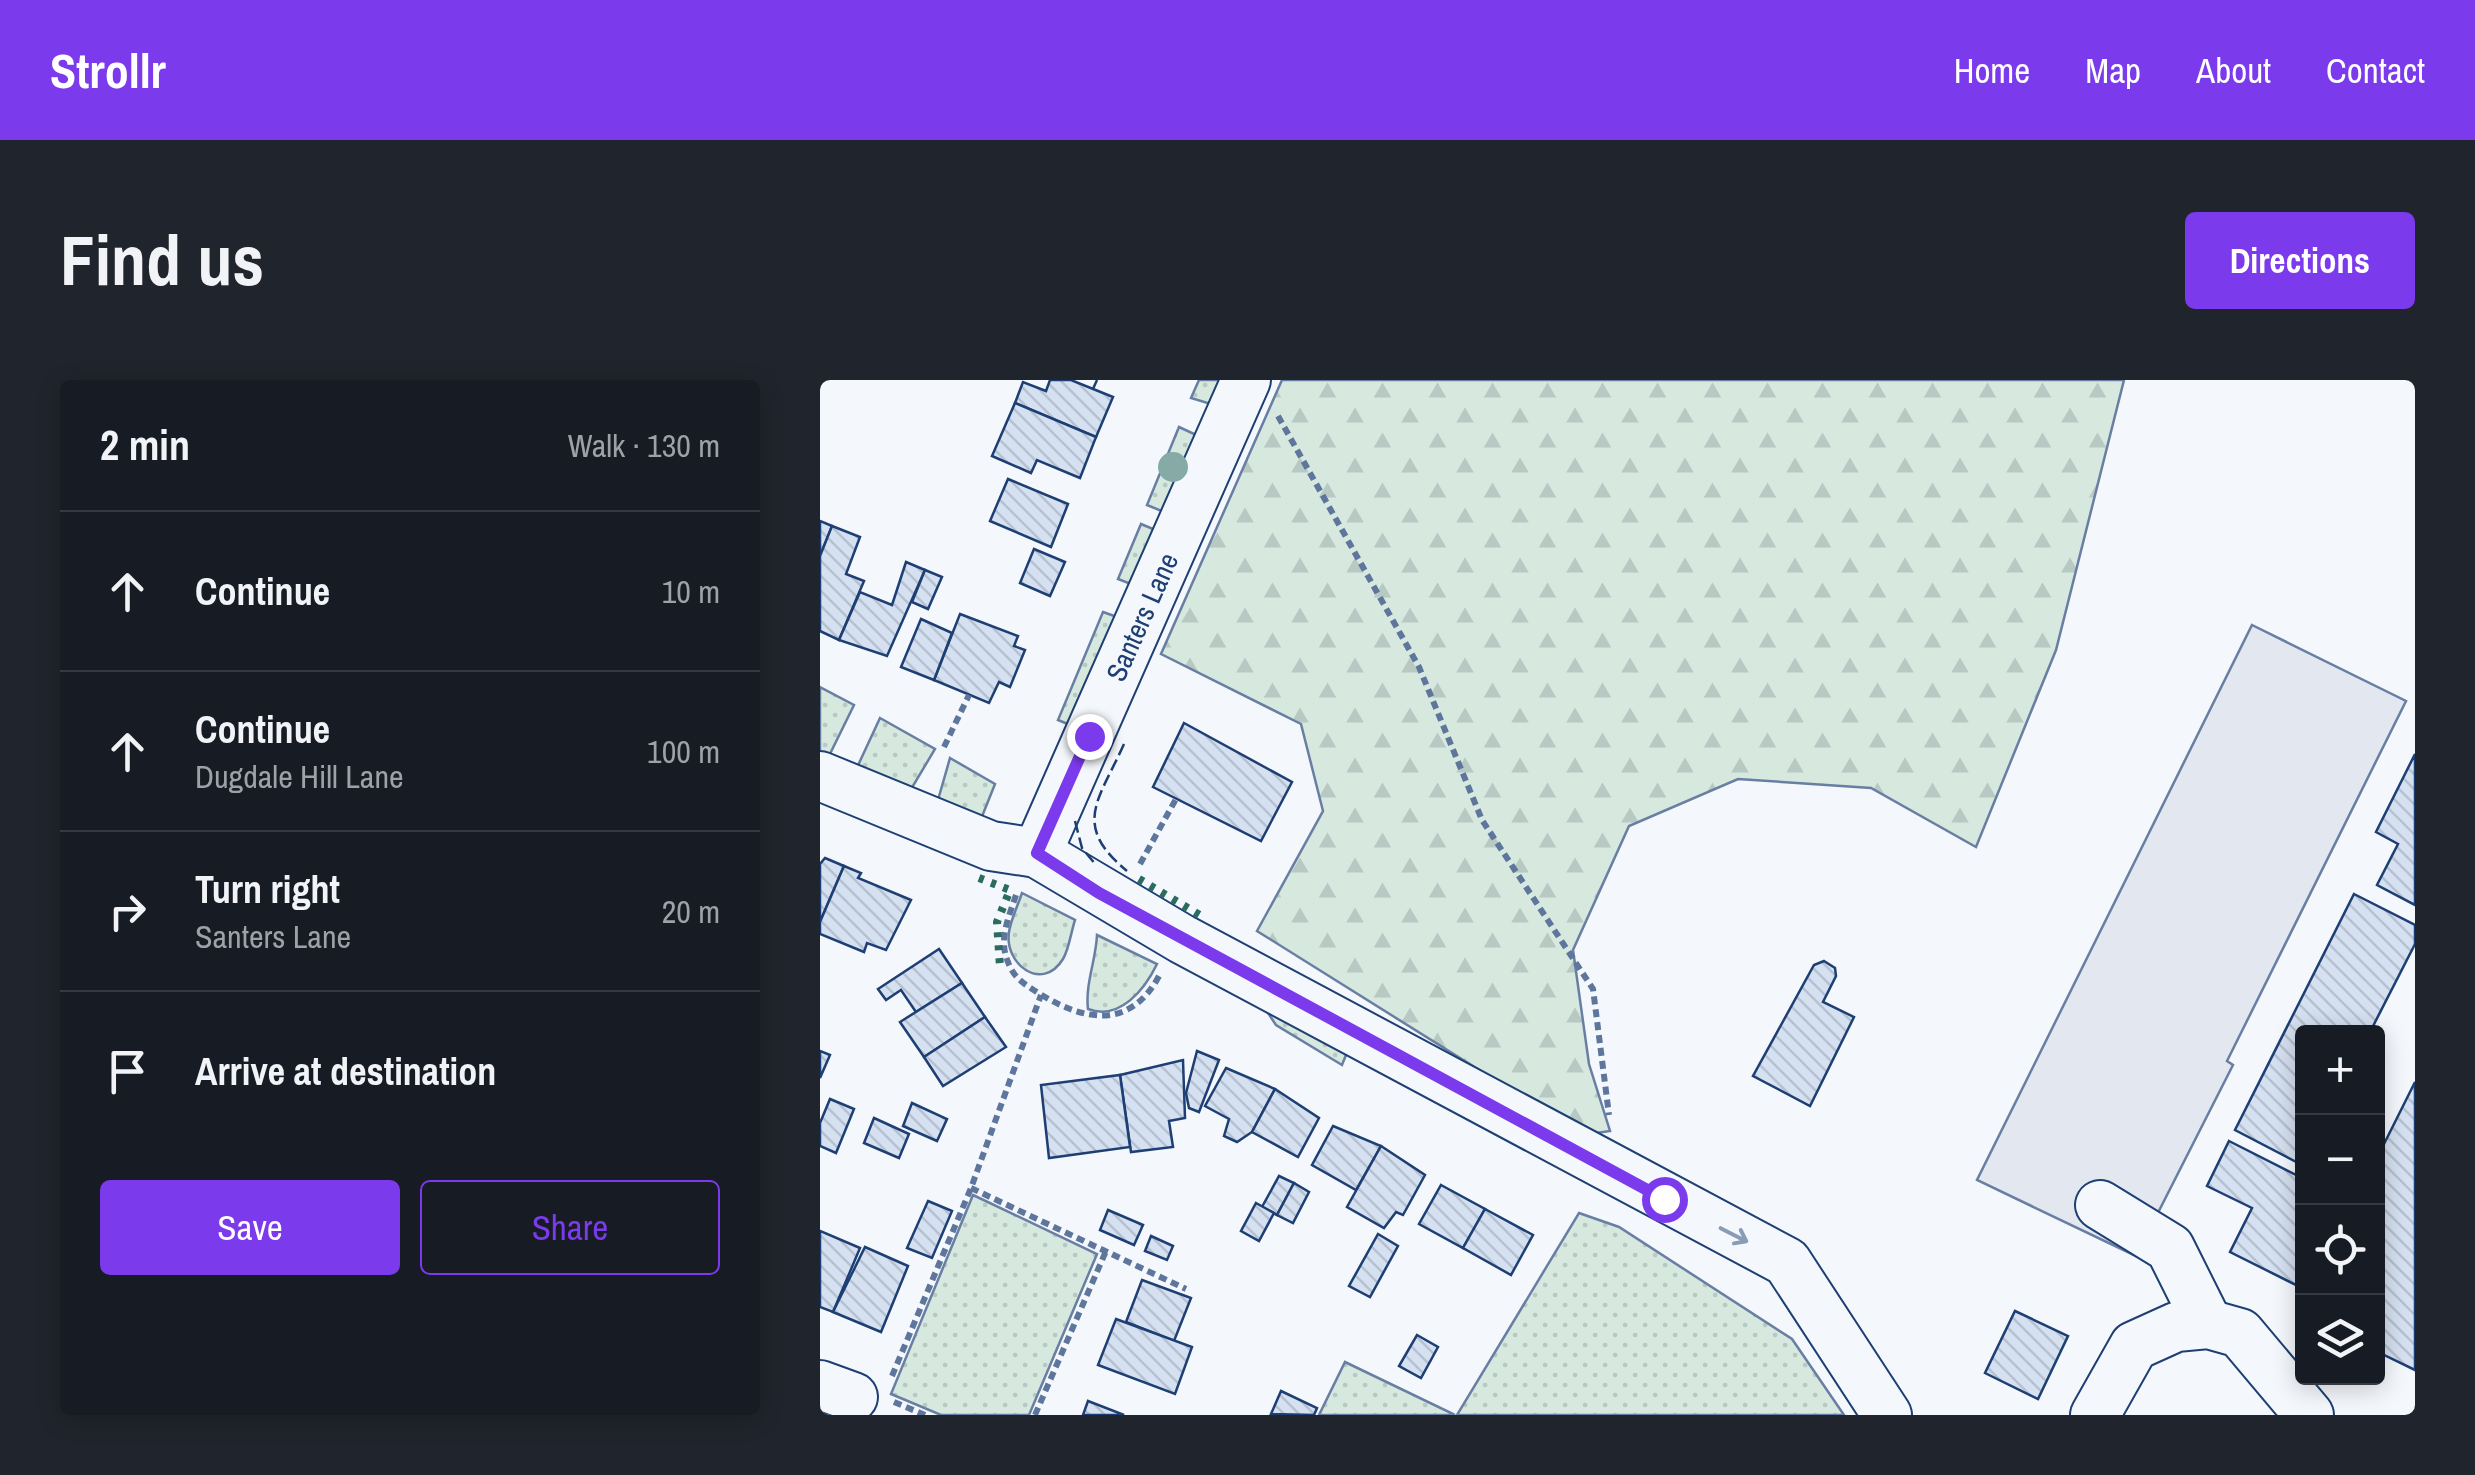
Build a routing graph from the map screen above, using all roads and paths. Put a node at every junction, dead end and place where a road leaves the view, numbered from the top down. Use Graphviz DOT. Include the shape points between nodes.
graph roads {
  1 [pos="1261,396"];
  2 [pos="968,696"];
  3 [pos="944,747"];
  4 [pos="820,776"];
  5 [pos="1176,799"];
  6 [pos="1139,866"];
  7 [pos="1028,869"];
  8 [pos="1166,962"];
  9 [pos="1041,995"];
  10 [pos="1609,1118"];
  11 [pos="971,1188"];
  12 [pos="2100,1205"];
  13 [pos="1106,1252"];
  14 [pos="1186,1289"];
  15 [pos="2208,1324"];
  16 [pos="852,1393"];
  17 [pos="925,1415"];
  18 [pos="1035,1415"];
  19 [pos="1887,1415"];
  20 [pos="2095,1415"];
  21 [pos="2309,1415"];
  1 -- 7 [label="street, Santers Lane"];
  1 -- 10 [label="path" via="1419,667 1482,820 1592,989"];
  2 -- 3 [label="path"];
  4 -- 7 [label="street" via="991,846"];
  5 -- 6 [label="path"];
  7 -- 9 [label="path" via="1003,935 1006,960 1019,982"];
  7 -- 19 [label="street, one-way" via="1099,893 1787,1262"];
  8 -- 9 [label="path" via="1137,1002 1114,1015 1079,1014"];
  9 -- 11 [label="path"];
  11 -- 13 [label="path"];
  11 -- 16 [label="path"];
  12 -- 15 [label="street" via="2170,1248"];
  13 -- 14 [label="path"];
  13 -- 18 [label="path"];
  15 -- 20 [label="street" via="2176,1327 2134,1346"];
  15 -- 21 [label="street" via="2240,1333"];
  16 -- 17 [label="path"];
}
